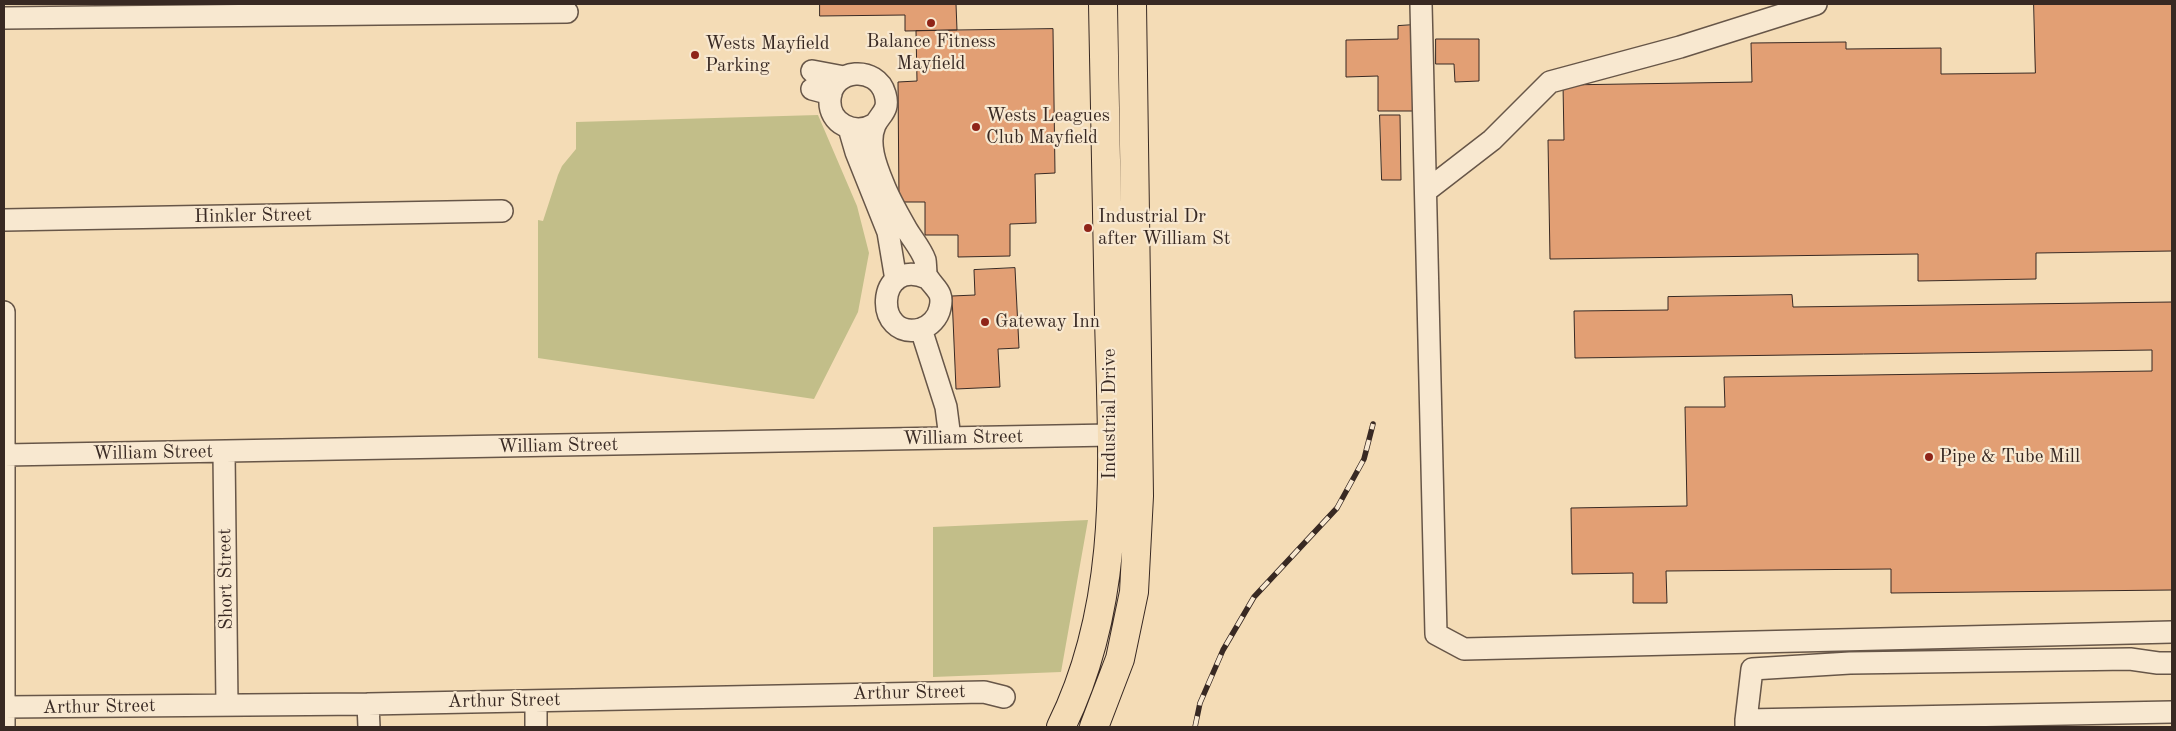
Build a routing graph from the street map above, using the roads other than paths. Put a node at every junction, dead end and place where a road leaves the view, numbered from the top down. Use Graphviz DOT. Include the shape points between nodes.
graph roads {
  1 [pos="1103,4"];
  2 [pos="1132,4"];
  3 [pos="1421,4"];
  4 [pos="1816,4"];
  5 [pos="1782,9"];
  6 [pos="567,12"];
  7 [pos="4,18"];
  8 [pos="875,124"];
  9 [pos="849,128"];
  10 [pos="1426,191"];
  11 [pos="502,211"];
  12 [pos="4,220"];
  13 [pos="927,278"];
  14 [pos="896,280"];
  15 [pos="4,312"];
  16 [pos="921,329"];
  17 [pos="1111,435"];
  18 [pos="950,438"];
  19 [pos="224,452"];
  20 [pos="5,455"];
  21 [pos="5,525"];
  22 [pos="1107,560"];
  23 [pos="1136,560"];
  24 [pos="2172,632"];
  25 [pos="2168,664"];
  26 [pos="1004,697"];
  27 [pos="536,701"];
  28 [pos="368,704"];
  29 [pos="227,706"];
  30 [pos="4,708"];
  31 [pos="2172,712"];
  32 [pos="1746,723"];
  33 [pos="1097,724"];
  34 [pos="4,727"];
  35 [pos="369,727"];
  36 [pos="536,727"];
  37 [pos="1060,727"];
  1 -- 17 [label="highway, Industrial Drive"];
  2 -- 23 [label="highway, Industrial Drive" via="1139,496"];
  3 -- 10 [label="street"];
  4 -- 5 [label="street"];
  5 -- 10 [label="street" via="1680,47 1550,82 1492,140"];
  6 -- 7 [label="street"];
  8 -- 9 [label="street" via="862,130"];
  8 -- 9 [label="street" via="886,106 886,96 874,78 854,73 835,84 818,84 833,115"];
  8 -- 13 [label="street" via="874,160 885,189 925,260"];
  9 -- 14 [label="street" via="888,232"];
  10 -- 24 [label="street" via="1436,634 1464,649"];
  11 -- 12 [label="street, Hinkler Street"];
  13 -- 14 [label="street" via="911,274"];
  13 -- 16 [label="street" via="939,291 940,308 936,319"];
  14 -- 16 [label="street" via="885,300 888,315 906,329"];
  15 -- 20 [label="street"];
  16 -- 18 [label="street" via="946,407"];
  17 -- 18 [label="street, William Street"];
  17 -- 22 [label="highway, Industrial Drive"];
  18 -- 19 [label="street, William Street"];
  19 -- 20 [label="street, William Street"];
  19 -- 29 [label="street, Short Street"];
  20 -- 21 [label="street"];
  21 -- 30 [label="street"];
  22 -- 23 [label="street"];
  22 -- 37 [label="highway, Industrial Drive" via="1092,649"];
  23 -- 33 [label="highway, Industrial Drive" via="1134,592 1120,659"];
  25 -- 32 [label="street" via="2130,659 1850,662 1752,669"];
  26 -- 27 [label="street, Arthur Street" via="984,692"];
  27 -- 28 [label="street, Arthur Street"];
  27 -- 36 [label="street"];
  28 -- 29 [label="street, Arthur Street"];
  28 -- 35 [label="street"];
  29 -- 30 [label="street, Arthur Street"];
  30 -- 34 [label="street"];
  31 -- 32 [label="street"];
}
